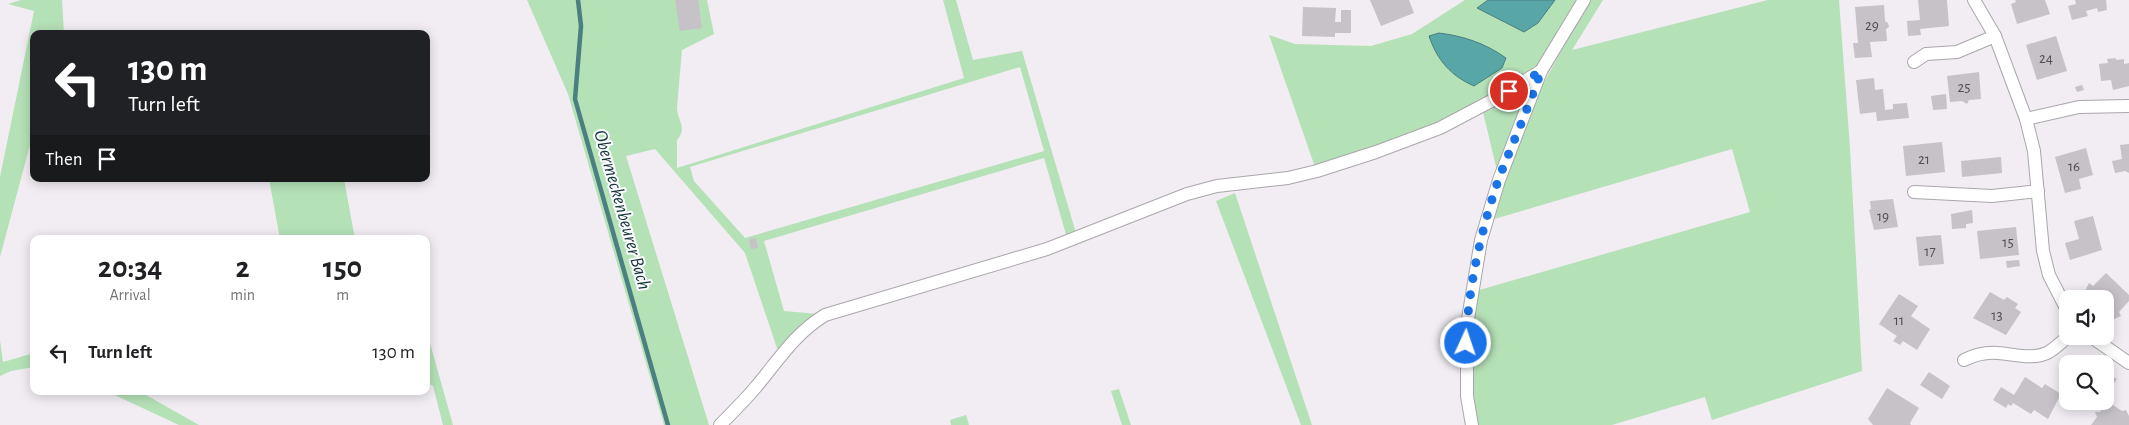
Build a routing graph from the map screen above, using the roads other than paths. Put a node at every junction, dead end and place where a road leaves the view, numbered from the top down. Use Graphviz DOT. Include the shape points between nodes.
graph roads {
  1 [pos="1584,0"];
  2 [pos="1974,0"];
  3 [pos="1995,36"];
  4 [pos="1914,62"];
  5 [pos="1541,71"];
  6 [pos="2129,106"];
  7 [pos="2026,119"];
  8 [pos="1914,192"];
  9 [pos="2038,192"];
  10 [pos="2059,294"];
  11 [pos="2059,344"];
  12 [pos="2103,345"];
  13 [pos="1964,360"];
  14 [pos="2129,363"];
  15 [pos="720,425"];
  16 [pos="1472,425"];
  1 -- 5 [label="street"];
  2 -- 3 [label="street"];
  3 -- 4 [label="street" via="1957,52 1926,54"];
  3 -- 7 [label="street"];
  5 -- 15 [label="street" via="1440,128 1376,152 1288,178 1217,186 1186,194 1047,249 825,315 792,341"];
  5 -- 16 [label="street" via="1499,180 1481,240 1467,325 1467,388"];
  6 -- 7 [label="street" via="2079,107"];
  7 -- 9 [label="street" via="2034,151"];
  8 -- 9 [label="street" via="1992,196"];
  9 -- 10 [label="street" via="2043,251 2049,275"];
  11 -- 13 [label="street" via="2040,355 2027,357 1996,352"];
  12 -- 14 [label="street"];
}
